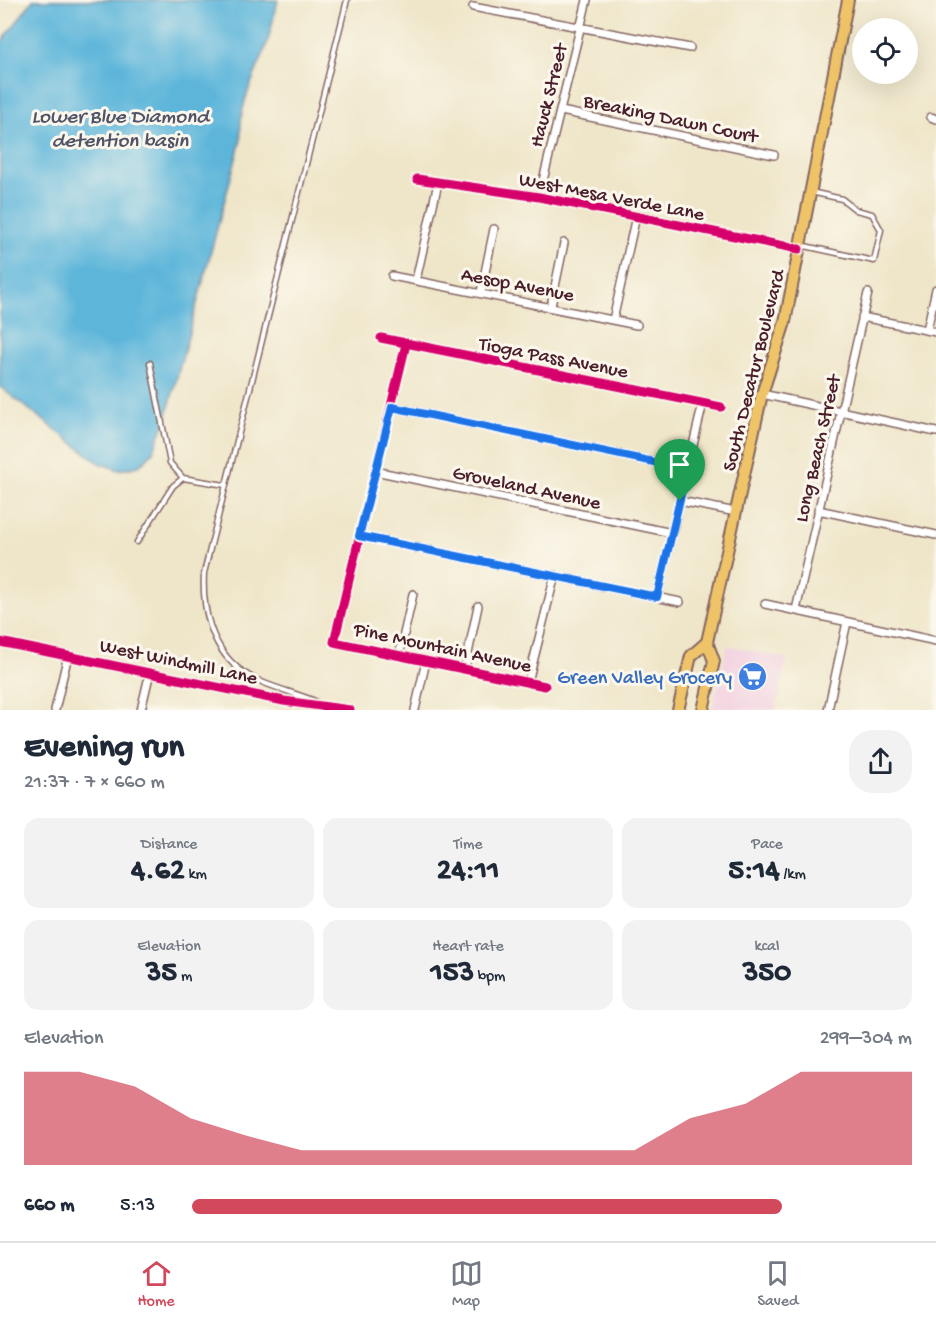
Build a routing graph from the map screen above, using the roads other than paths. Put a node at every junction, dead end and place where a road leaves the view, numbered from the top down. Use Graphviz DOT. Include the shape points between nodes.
graph roads {
  1 [pos="347,0"];
  2 [pos="587,0"];
  3 [pos="848,0"];
  4 [pos="473,7"];
  5 [pos="581,26"];
  6 [pos="690,48"];
  7 [pos="561,111"];
  8 [pos="774,155"];
  9 [pos="417,179"];
  10 [pos="438,183"];
  11 [pos="809,192"];
  12 [pos="539,197"];
  13 [pos="636,216"];
  14 [pos="494,229"];
  15 [pos="564,243"];
  16 [pos="799,247"];
  17 [pos="392,276"];
  18 [pos="416,280"];
  19 [pos="936,289"];
  20 [pos="481,292"];
  21 [pos="868,293"];
  22 [pos="551,306"];
  23 [pos="862,316"];
  24 [pos="613,320"];
  25 [pos="637,325"];
  26 [pos="927,330"];
  27 [pos="936,332"];
  28 [pos="381,338"];
  29 [pos="406,344"];
  30 [pos="150,363"];
  31 [pos="762,394"];
  32 [pos="703,403"];
  33 [pos="392,407"];
  34 [pos="721,407"];
  35 [pos="841,412"];
  36 [pos="936,432"];
  37 [pos="687,469"];
  38 [pos="375,471"];
  39 [pos="183,477"];
  40 [pos="225,486"];
  41 [pos="680,501"];
  42 [pos="818,510"];
  43 [pos="736,512"];
  44 [pos="672,533"];
  45 [pos="936,535"];
  46 [pos="359,536"];
  47 [pos="137,542"];
  48 [pos="555,575"];
  49 [pos="413,594"];
  50 [pos="657,597"];
  51 [pos="680,602"];
  52 [pos="765,604"];
  53 [pos="478,606"];
  54 [pos="796,610"];
  55 [pos="847,622"];
  56 [pos="936,641"];
  57 [pos="0,642"];
  58 [pos="706,642"];
  59 [pos="68,655"];
  60 [pos="399,656"];
  61 [pos="426,661"];
  62 [pos="465,668"];
  63 [pos="150,672"];
  64 [pos="528,682"];
  65 [pos="545,686"];
  66 [pos="329,707"];
  67 [pos="55,710"];
  68 [pos="141,710"];
  69 [pos="350,710"];
  70 [pos="415,710"];
  71 [pos="678,710"];
  72 [pos="703,710"];
  73 [pos="828,710"];
  1 -- 40 [label="lane"];
  2 -- 5 [label="street, Hauck Street"];
  3 -- 11 [label="main road, South Decatur Boulevard"];
  4 -- 5 [label="street"];
  5 -- 6 [label="street"];
  5 -- 7 [label="street, Hauck Street"];
  7 -- 8 [label="street, Breaking Dawn Court"];
  7 -- 12 [label="street, Hauck Street"];
  9 -- 10 [label="street, West Mesa Verde Lane"];
  10 -- 12 [label="street, West Mesa Verde Lane"];
  10 -- 18 [label="street"];
  11 -- 16 [label="main road, South Decatur Boulevard"];
  11 -- 16 [label="lane" via="842,199 856,210 872,214 881,230 873,261"];
  12 -- 13 [label="street, West Mesa Verde Lane"];
  13 -- 16 [label="street, West Mesa Verde Lane"];
  13 -- 24 [label="street"];
  14 -- 20 [label="street"];
  15 -- 22 [label="street"];
  16 -- 31 [label="main road, South Decatur Boulevard" via="785,322"];
  17 -- 18 [label="street, Aesop Avenue"];
  18 -- 20 [label="street, Aesop Avenue"];
  19 -- 26 [label="street"];
  20 -- 22 [label="street, Aesop Avenue"];
  21 -- 23 [label="street, Long Beach Street"];
  22 -- 24 [label="street, Aesop Avenue"];
  23 -- 26 [label="street"];
  23 -- 35 [label="street, Long Beach Street"];
  24 -- 25 [label="street, Aesop Avenue"];
  26 -- 27 [label="street"];
  28 -- 29 [label="street, Tioga Pass Avenue"];
  29 -- 32 [label="street, Tioga Pass Avenue"];
  29 -- 33 [label="street"];
  30 -- 39 [label="lane" via="170,463"];
  31 -- 35 [label="street"];
  31 -- 43 [label="main road, South Decatur Boulevard"];
  32 -- 34 [label="street, Tioga Pass Avenue"];
  32 -- 37 [label="street"];
  33 -- 37 [label="street"];
  33 -- 38 [label="street"];
  35 -- 36 [label="street"];
  35 -- 42 [label="street, Long Beach Street"];
  37 -- 41 [label="street"];
  38 -- 44 [label="street, Groveland Avenue"];
  38 -- 46 [label="street"];
  39 -- 40 [label="lane"];
  39 -- 47 [label="lane"];
  40 -- 66 [label="lane" via="204,573 206,615 213,634 238,669"];
  41 -- 43 [label="street"];
  41 -- 44 [label="street"];
  42 -- 45 [label="street"];
  42 -- 54 [label="street, Long Beach Street"];
  43 -- 58 [label="main road, South Decatur Boulevard"];
  44 -- 50 [label="street"];
  46 -- 48 [label="street"];
  46 -- 60 [label="street, Pine Mountain Avenue" via="334,642"];
  48 -- 50 [label="street"];
  48 -- 64 [label="street"];
  49 -- 60 [label="street"];
  50 -- 51 [label="street"];
  52 -- 54 [label="street"];
  53 -- 62 [label="street"];
  54 -- 55 [label="street"];
  55 -- 56 [label="street"];
  55 -- 73 [label="street"];
  57 -- 59 [label="street, West Windmill Lane"];
  58 -- 71 [label="main road, South Decatur Boulevard" via="691,656"];
  58 -- 72 [label="main road, South Decatur Boulevard" via="714,661"];
  59 -- 63 [label="street, West Windmill Lane"];
  59 -- 67 [label="street"];
  60 -- 61 [label="street, Pine Mountain Avenue"];
  61 -- 62 [label="street, Pine Mountain Avenue"];
  61 -- 70 [label="street"];
  62 -- 64 [label="street, Pine Mountain Avenue"];
  63 -- 66 [label="street, West Windmill Lane"];
  63 -- 68 [label="street"];
  64 -- 65 [label="street, Pine Mountain Avenue"];
  66 -- 69 [label="street, West Windmill Lane"];
}
